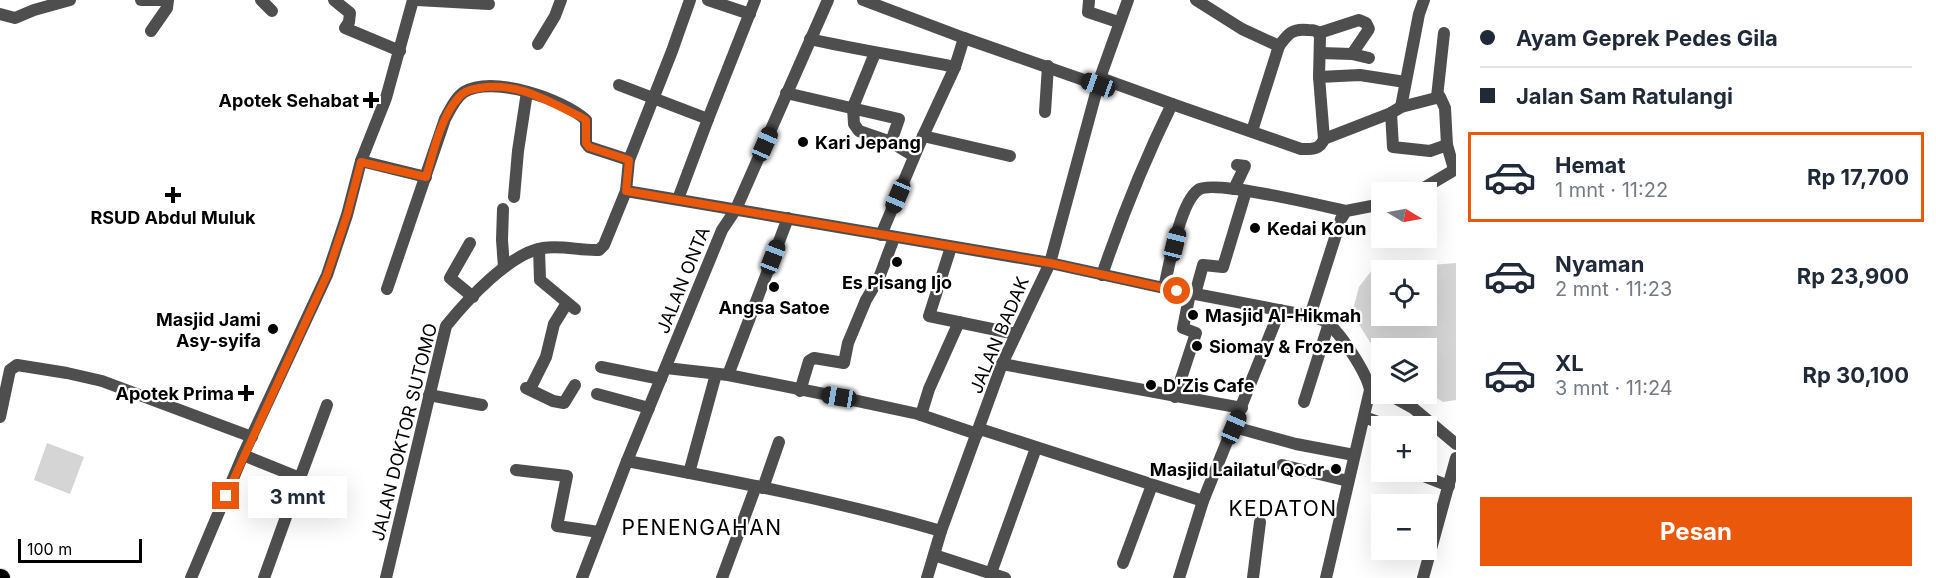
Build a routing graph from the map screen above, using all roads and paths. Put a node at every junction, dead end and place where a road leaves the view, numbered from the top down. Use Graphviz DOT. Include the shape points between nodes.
graph roads {
  1 [pos="70,0"];
  2 [pos="141,0"];
  3 [pos="163,0"];
  4 [pos="168,0"];
  5 [pos="261,0"];
  6 [pos="334,0"];
  7 [pos="415,0"];
  8 [pos="561,0"];
  9 [pos="690,0"];
  10 [pos="708,0"];
  11 [pos="755,0"];
  12 [pos="828,0"];
  13 [pos="863,0"];
  14 [pos="1128,0"];
  15 [pos="1196,0"];
  16 [pos="1424,0"];
  17 [pos="1089,1"];
  18 [pos="489,4"];
  19 [pos="272,11"];
  20 [pos="0,14"];
  21 [pos="750,14"];
  22 [pos="1118,22"];
  23 [pos="151,32"];
  24 [pos="1444,33"];
  25 [pos="1319,34"];
  26 [pos="964,38"];
  27 [pos="810,39"];
  28 [pos="538,44"];
  29 [pos="1279,46"];
  30 [pos="400,51"];
  31 [pos="875,53"];
  32 [pos="1320,53"];
  33 [pos="1352,54"];
  34 [pos="1369,58"];
  35 [pos="1048,66"];
  36 [pos="955,67"];
  37 [pos="1319,77"];
  38 [pos="1099,81"];
  39 [pos="1405,82"];
  40 [pos="619,85"];
  41 [pos="527,92"];
  42 [pos="786,93"];
  43 [pos="1437,97"];
  44 [pos="653,99"];
  45 [pos="1172,104"];
  46 [pos="854,107"];
  47 [pos="1396,110"];
  48 [pos="1045,112"];
  49 [pos="708,118"];
  50 [pos="1252,131"];
  51 [pos="923,136"];
  52 [pos="1324,139"];
  53 [pos="891,142"];
  54 [pos="1447,145"];
  55 [pos="914,156"];
  56 [pos="1010,156"];
  57 [pos="629,160"];
  58 [pos="361,162"];
  59 [pos="1237,165"];
  60 [pos="1455,169"];
  61 [pos="426,177"];
  62 [pos="1434,182"];
  63 [pos="1240,190"];
  64 [pos="626,191"];
  65 [pos="514,197"];
  66 [pos="678,199"];
  67 [pos="1371,206"];
  68 [pos="503,209"];
  69 [pos="736,209"];
  70 [pos="1346,211"];
  71 [pos="788,218"];
  72 [pos="881,235"];
  73 [pos="894,238"];
  74 [pos="470,243"];
  75 [pos="951,247"];
  76 [pos="539,249"];
  77 [pos="1050,263"];
  78 [pos="504,267"];
  79 [pos="1102,275"];
  80 [pos="1164,288"];
  81 [pos="387,289"];
  82 [pos="1193,294"];
  83 [pos="473,297"];
  84 [pos="1280,310"];
  85 [pos="1311,316"];
  86 [pos="959,322"];
  87 [pos="1329,323"];
  88 [pos="1016,334"];
  89 [pos="1002,364"];
  90 [pos="601,367"];
  91 [pos="664,374"];
  92 [pos="722,374"];
  93 [pos="1369,384"];
  94 [pos="575,385"];
  95 [pos="800,391"];
  96 [pos="597,394"];
  97 [pos="429,395"];
  98 [pos="1175,397"];
  99 [pos="1304,402"];
  100 [pos="1406,404"];
  101 [pos="327,405"];
  102 [pos="482,405"];
  103 [pos="649,408"];
  104 [pos="1242,408"];
  105 [pos="921,415"];
  106 [pos="0,417"];
  107 [pos="1364,417"];
  108 [pos="1371,420"];
  109 [pos="1234,427"];
  110 [pos="978,431"];
  111 [pos="252,437"];
  112 [pos="779,442"];
  113 [pos="1456,444"];
  114 [pos="1036,448"];
  115 [pos="243,455"];
  116 [pos="1354,455"];
  117 [pos="1456,458"];
  118 [pos="627,461"];
  119 [pos="1282,465"];
  120 [pos="516,470"];
  121 [pos="689,473"];
  122 [pos="300,478"];
  123 [pos="1348,481"];
  124 [pos="1437,481"];
  125 [pos="1152,485"];
  126 [pos="1449,486"];
  127 [pos="760,487"];
  128 [pos="1203,501"];
  129 [pos="1260,522"];
  130 [pos="941,531"];
  131 [pos="599,532"];
  132 [pos="934,555"];
  133 [pos="1123,563"];
  134 [pos="991,573"];
  135 [pos="191,578"];
  136 [pos="264,578"];
  137 [pos="386,578"];
  138 [pos="582,578"];
  139 [pos="722,578"];
  140 [pos="927,578"];
  141 [pos="1005,578"];
  142 [pos="1179,578"];
  143 [pos="1253,578"];
  144 [pos="1326,578"];
  145 [pos="1423,578"];
  1 -- 20 [label="street" via="15,18"];
  2 -- 3 [label="street"];
  4 -- 23 [label="street"];
  5 -- 19 [label="street"];
  6 -- 30 [label="street" via="350,14 345,28"];
  7 -- 18 [label="street"];
  7 -- 30 [label="street"];
  8 -- 28 [label="street"];
  9 -- 44 [label="street"];
  10 -- 21 [label="street"];
  11 -- 21 [label="street"];
  12 -- 27 [label="street, JALAN ONTA"];
  13 -- 26 [label="street"];
  14 -- 22 [label="street, JALAN BADAK"];
  15 -- 29 [label="street" via="1242,29"];
  16 -- 39 [label="street"];
  17 -- 22 [label="street" via="1088,12"];
  21 -- 49 [label="street"];
  22 -- 38 [label="street, JALAN BADAK"];
  24 -- 43 [label="street"];
  25 -- 29 [label="street" via="1316,30 1295,29"];
  25 -- 32 [label="street"];
  25 -- 33 [label="street" via="1359,20 1366,23 1369,29"];
  26 -- 35 [label="street"];
  26 -- 36 [label="street"];
  27 -- 31 [label="street"];
  27 -- 42 [label="street, JALAN ONTA"];
  29 -- 50 [label="street"];
  30 -- 58 [label="street"];
  31 -- 36 [label="street"];
  31 -- 46 [label="street"];
  32 -- 33 [label="street"];
  32 -- 37 [label="street"];
  33 -- 34 [label="street"];
  35 -- 38 [label="street"];
  35 -- 48 [label="street"];
  36 -- 51 [label="street"];
  37 -- 39 [label="street" via="1360,75"];
  37 -- 52 [label="street"];
  38 -- 45 [label="street"];
  38 -- 77 [label="street, JALAN BADAK"];
  39 -- 47 [label="street"];
  40 -- 44 [label="street"];
  41 -- 57 [label="street" via="586,120 589,147"];
  41 -- 61 [label="street" via="498,86 460,95 445,119"];
  41 -- 65 [label="street"];
  42 -- 46 [label="street"];
  42 -- 69 [label="street, JALAN ONTA"];
  43 -- 47 [label="street"];
  43 -- 54 [label="street" via="1445,108"];
  44 -- 49 [label="street"];
  44 -- 57 [label="street"];
  45 -- 50 [label="street"];
  45 -- 79 [label="street" via="1146,158"];
  46 -- 53 [label="street" via="852,118 859,130"];
  46 -- 53 [label="street" via="899,119"];
  47 -- 52 [label="street"];
  47 -- 54 [label="street" via="1393,147 1431,151"];
  49 -- 66 [label="street"];
  50 -- 52 [label="street" via="1301,149 1318,147"];
  51 -- 55 [label="street"];
  51 -- 56 [label="street"];
  53 -- 55 [label="street"];
  54 -- 60 [label="street"];
  55 -- 72 [label="street"];
  57 -- 64 [label="street"];
  58 -- 61 [label="street"];
  58 -- 111 [label="street" via="327,275"];
  59 -- 63 [label="street" via="1245,166"];
  60 -- 62 [label="street"];
  61 -- 81 [label="street"];
  63 -- 70 [label="street"];
  63 -- 80 [label="street" via="1208,186 1193,195 1180,222"];
  63 -- 82 [label="street" via="1223,267 1203,265"];
  64 -- 66 [label="street"];
  64 -- 76 [label="street, JALAN DOKTOR SUTOMO" via="599,250"];
  66 -- 69 [label="street"];
  67 -- 70 [label="street"];
  68 -- 78 [label="street"];
  69 -- 71 [label="street"];
  69 -- 91 [label="street, JALAN ONTA" via="722,230"];
  70 -- 85 [label="street"];
  71 -- 72 [label="street"];
  71 -- 92 [label="street"];
  72 -- 73 [label="street"];
  73 -- 75 [label="street"];
  73 -- 95 [label="street" via="848,343 844,363 814,358 809,361"];
  74 -- 83 [label="street" via="450,278"];
  75 -- 77 [label="street"];
  75 -- 86 [label="street" via="929,316"];
  76 -- 78 [label="street, JALAN DOKTOR SUTOMO"];
  76 -- 94 [label="street" via="539,278 571,306 554,324 546,357 528,389 564,403"];
  77 -- 79 [label="street"];
  77 -- 88 [label="street, JALAN BADAK"];
  78 -- 83 [label="street, JALAN DOKTOR SUTOMO"];
  79 -- 80 [label="street"];
  80 -- 82 [label="street"];
  82 -- 84 [label="street"];
  82 -- 98 [label="street" via="1183,328 1196,333"];
  83 -- 97 [label="street, JALAN DOKTOR SUTOMO" via="446,326"];
  84 -- 85 [label="street"];
  84 -- 104 [label="street"];
  85 -- 87 [label="street"];
  86 -- 88 [label="street"];
  86 -- 105 [label="street"];
  87 -- 93 [label="street"];
  87 -- 99 [label="street"];
  88 -- 89 [label="street, JALAN BADAK"];
  89 -- 98 [label="street"];
  89 -- 110 [label="street, JALAN BADAK"];
  90 -- 91 [label="street"];
  91 -- 92 [label="street"];
  91 -- 103 [label="street, JALAN ONTA"];
  92 -- 95 [label="street"];
  92 -- 121 [label="street"];
  93 -- 107 [label="street"];
  95 -- 105 [label="street"];
  96 -- 103 [label="street"];
  97 -- 102 [label="street"];
  97 -- 137 [label="street, JALAN DOKTOR SUTOMO"];
  98 -- 104 [label="street"];
  100 -- 113 [label="street"];
  101 -- 122 [label="street"];
  103 -- 118 [label="street, JALAN ONTA"];
  104 -- 109 [label="street"];
  105 -- 110 [label="street"];
  106 -- 111 [label="street" via="14,366 102,381"];
  107 -- 108 [label="street"];
  107 -- 116 [label="street"];
  109 -- 116 [label="street"];
  109 -- 128 [label="street"];
  110 -- 114 [label="street"];
  110 -- 130 [label="street, JALAN BADAK"];
  111 -- 115 [label="street"];
  112 -- 127 [label="street"];
  114 -- 125 [label="street"];
  114 -- 134 [label="street"];
  115 -- 122 [label="street"];
  115 -- 135 [label="street"];
  116 -- 123 [label="street"];
  117 -- 126 [label="street"];
  118 -- 121 [label="street"];
  118 -- 131 [label="street, JALAN ONTA"];
  119 -- 123 [label="street"];
  120 -- 131 [label="street" via="567,476 557,526"];
  121 -- 127 [label="street"];
  122 -- 136 [label="street"];
  123 -- 144 [label="street"];
  124 -- 126 [label="street"];
  125 -- 128 [label="street"];
  125 -- 133 [label="street"];
  126 -- 145 [label="street"];
  127 -- 130 [label="street"];
  127 -- 139 [label="street"];
  128 -- 142 [label="street"];
  129 -- 143 [label="street"];
  130 -- 132 [label="street, JALAN BADAK"];
  131 -- 138 [label="street, JALAN ONTA"];
  132 -- 134 [label="street"];
  132 -- 140 [label="street, JALAN BADAK"];
  134 -- 141 [label="street"];
}
